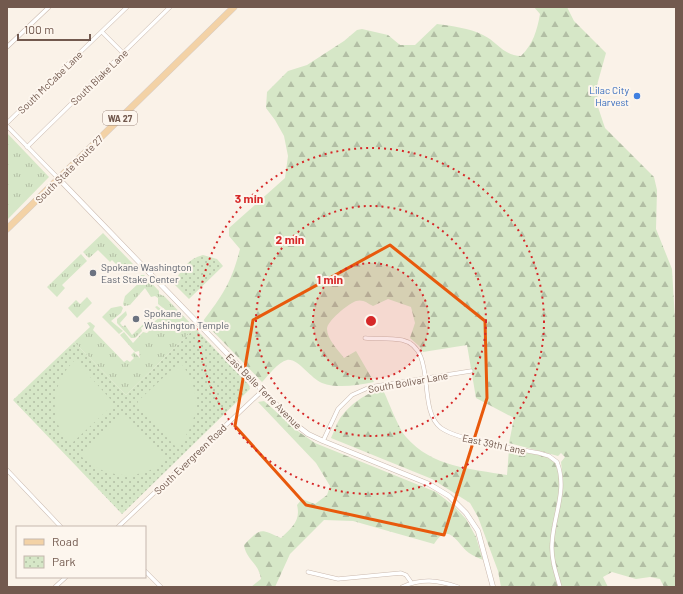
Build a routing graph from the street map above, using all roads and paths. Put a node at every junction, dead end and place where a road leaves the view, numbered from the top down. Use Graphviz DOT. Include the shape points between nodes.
graph roads {
  1 [pos="48,7"];
  2 [pos="127,7"];
  3 [pos="170,7"];
  4 [pos="234,7"];
  5 [pos="102,32"];
  6 [pos="7,47"];
  7 [pos="123,53"];
  8 [pos="7,123"];
  9 [pos="7,126"];
  10 [pos="27,147"];
  11 [pos="58,179"];
  12 [pos="7,229"];
  13 [pos="365,338"];
  14 [pos="471,371"];
  15 [pos="425,379"];
  16 [pos="262,391"];
  17 [pos="323,441"];
  18 [pos="7,470"];
  19 [pos="60,526"];
  20 [pos="119,526"];
  21 [pos="146,572"];
  22 [pos="308,572"];
  23 [pos="65,578"];
  24 [pos="412,582"];
  25 [pos="55,587"];
  26 [pos="160,587"];
  27 [pos="402,587"];
  28 [pos="458,587"];
  29 [pos="493,587"];
  30 [pos="560,587"];
  1 -- 6 [label="street"];
  2 -- 5 [label="street, South McCabe Lane"];
  3 -- 7 [label="street, South Blake Lane"];
  4 -- 11 [label="main road, South State Route 27 / WA 27"];
  5 -- 7 [label="street"];
  5 -- 8 [label="street, South McCabe Lane"];
  7 -- 10 [label="street, South Blake Lane"];
  9 -- 10 [label="street"];
  10 -- 11 [label="street"];
  11 -- 12 [label="main road, South State Route 27 / WA 27"];
  11 -- 16 [label="street, East Belle Terre Avenue"];
  13 -- 15 [label="street, East 39th Lane" via="402,340 414,346 421,356"];
  14 -- 15 [label="street, South Bolivar Lane"];
  15 -- 17 [label="street, South Bolivar Lane" via="370,387 352,395 338,409"];
  15 -- 30 [label="street, East 39th Lane" via="432,413 440,427 455,435 539,453 557,462 561,487 553,531 552,558"];
  16 -- 17 [label="street, East Belle Terre Avenue" via="295,424"];
  16 -- 20 [label="street, South Evergreen Road"];
  17 -- 29 [label="street, East Belle Terre Avenue" via="429,484 449,496 466,513 478,531"];
  18 -- 19 [label="street"];
  21 -- 26 [label="street"];
  22 -- 24 [label="street" via="338,579 401,573"];
  23 -- 25 [label="street"];
  24 -- 27 [label="street"];
  24 -- 28 [label="street" via="427,580"];
}
